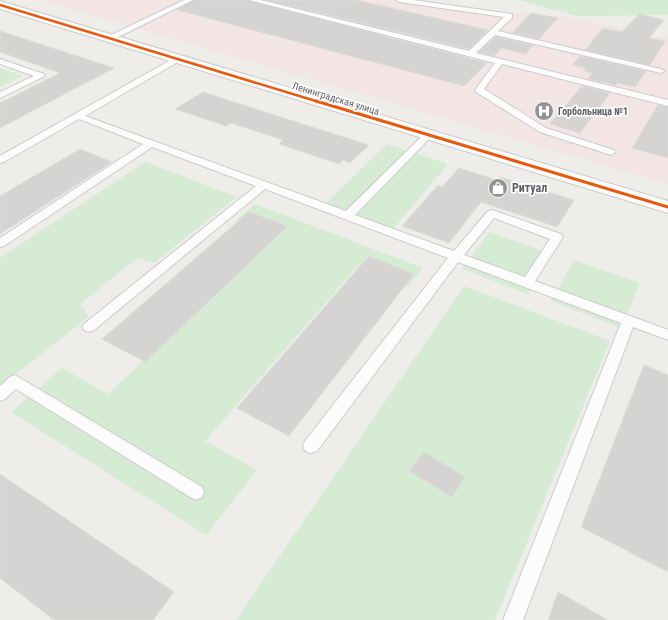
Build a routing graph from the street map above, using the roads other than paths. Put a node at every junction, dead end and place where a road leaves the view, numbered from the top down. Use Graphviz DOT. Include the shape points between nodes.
graph roads {
  1 [pos="190,0"];
  2 [pos="252,0"];
  3 [pos="399,0"];
  4 [pos="0,5"];
  5 [pos="493,32"];
  6 [pos="109,38"];
  7 [pos="471,54"];
  8 [pos="179,59"];
  9 [pos="0,61"];
  10 [pos="500,61"];
  11 [pos="661,71"];
  12 [pos="0,95"];
  13 [pos="668,102"];
  14 [pos="78,116"];
  15 [pos="429,134"];
  16 [pos="151,143"];
  17 [pos="611,152"];
  18 [pos="0,160"];
  19 [pos="264,185"];
  20 [pos="668,207"];
  21 [pos="347,216"];
  22 [pos="0,243"];
  23 [pos="456,256"];
  24 [pos="528,282"];
  25 [pos="629,320"];
  26 [pos="89,327"];
  27 [pos="668,335"];
  28 [pos="0,395"];
  29 [pos="311,446"];
  30 [pos="196,492"];
  31 [pos="513,620"];
  1 -- 6 [label="lane"];
  2 -- 7 [label="lane"];
  3 -- 5 [label="lane" via="509,16"];
  4 -- 6 [label="street, Ленинградская улица"];
  5 -- 7 [label="lane"];
  5 -- 11 [label="lane"];
  6 -- 8 [label="street, Ленинградская улица"];
  7 -- 10 [label="lane"];
  8 -- 14 [label="lane"];
  8 -- 15 [label="street, Ленинградская улица"];
  9 -- 12 [label="lane" via="40,76"];
  10 -- 13 [label="lane"];
  10 -- 17 [label="lane" via="479,90 543,130"];
  14 -- 16 [label="lane"];
  14 -- 18 [label="lane"];
  15 -- 20 [label="street, Ленинградская улица"];
  15 -- 21 [label="lane"];
  16 -- 19 [label="lane"];
  16 -- 22 [label="lane"];
  19 -- 21 [label="lane"];
  19 -- 26 [label="lane"];
  21 -- 23 [label="lane"];
  23 -- 24 [label="lane"];
  23 -- 24 [label="lane" via="492,213 557,237"];
  23 -- 29 [label="lane"];
  24 -- 25 [label="lane"];
  25 -- 27 [label="lane"];
  25 -- 31 [label="lane"];
  28 -- 30 [label="lane" via="15,382"];
}
